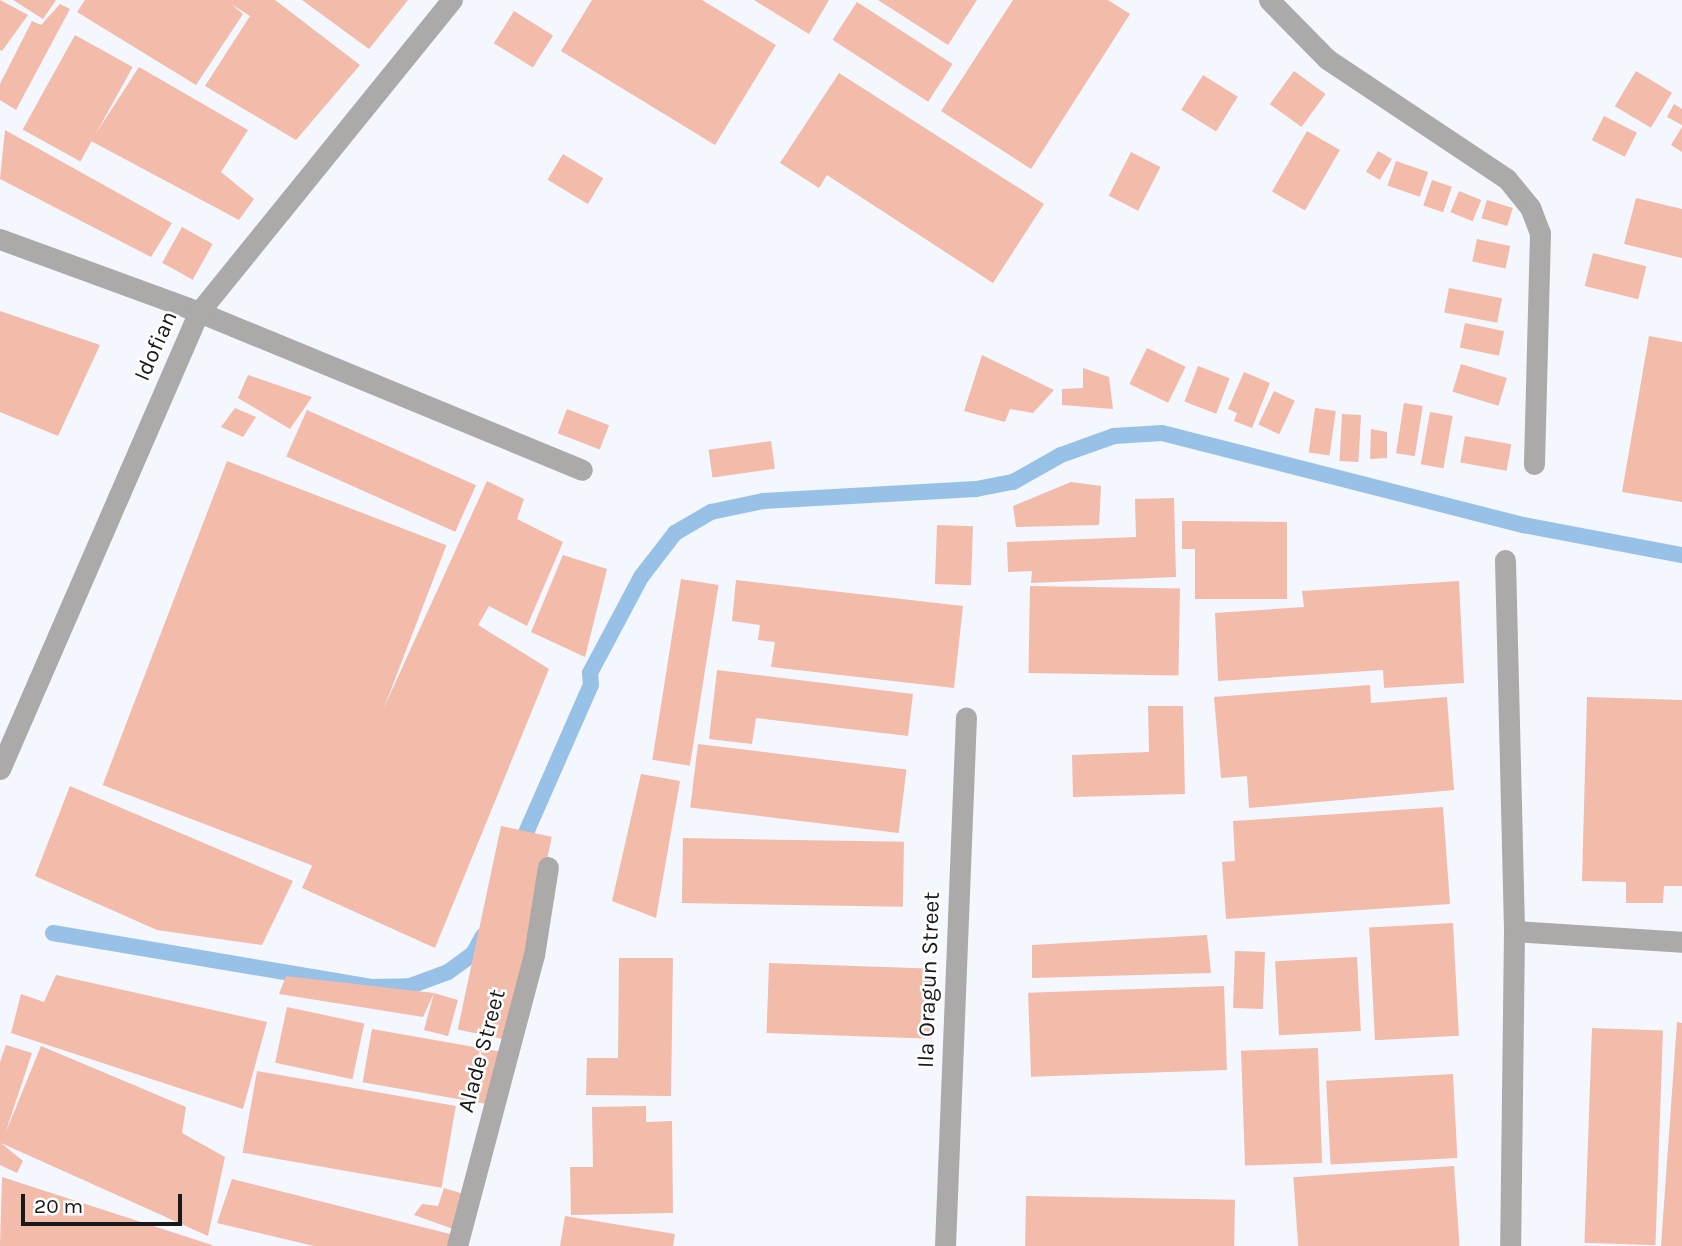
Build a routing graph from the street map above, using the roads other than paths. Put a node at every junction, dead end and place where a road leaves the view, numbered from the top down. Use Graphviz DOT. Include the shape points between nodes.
graph roads {
  1 [pos="452,0"];
  2 [pos="1269,0"];
  3 [pos="0,239"];
  4 [pos="199,312"];
  5 [pos="1534,464"];
  6 [pos="582,470"];
  7 [pos="1505,560"];
  8 [pos="966,716"];
  9 [pos="0,769"];
  10 [pos="548,867"];
  11 [pos="1514,931"];
  12 [pos="1682,942"];
  13 [pos="457,1246"];
  14 [pos="945,1246"];
  15 [pos="1510,1246"];
  1 -- 4 [label="street, Idofian"];
  2 -- 5 [label="street" via="1327,59 1507,179 1530,207 1540,233"];
  3 -- 4 [label="street"];
  4 -- 6 [label="street"];
  4 -- 9 [label="street, Idofian"];
  7 -- 11 [label="street"];
  8 -- 14 [label="street, Ila Oragun Street"];
  10 -- 13 [label="street, Alade Street" via="534,955"];
  11 -- 12 [label="street"];
  11 -- 15 [label="street"];
}
